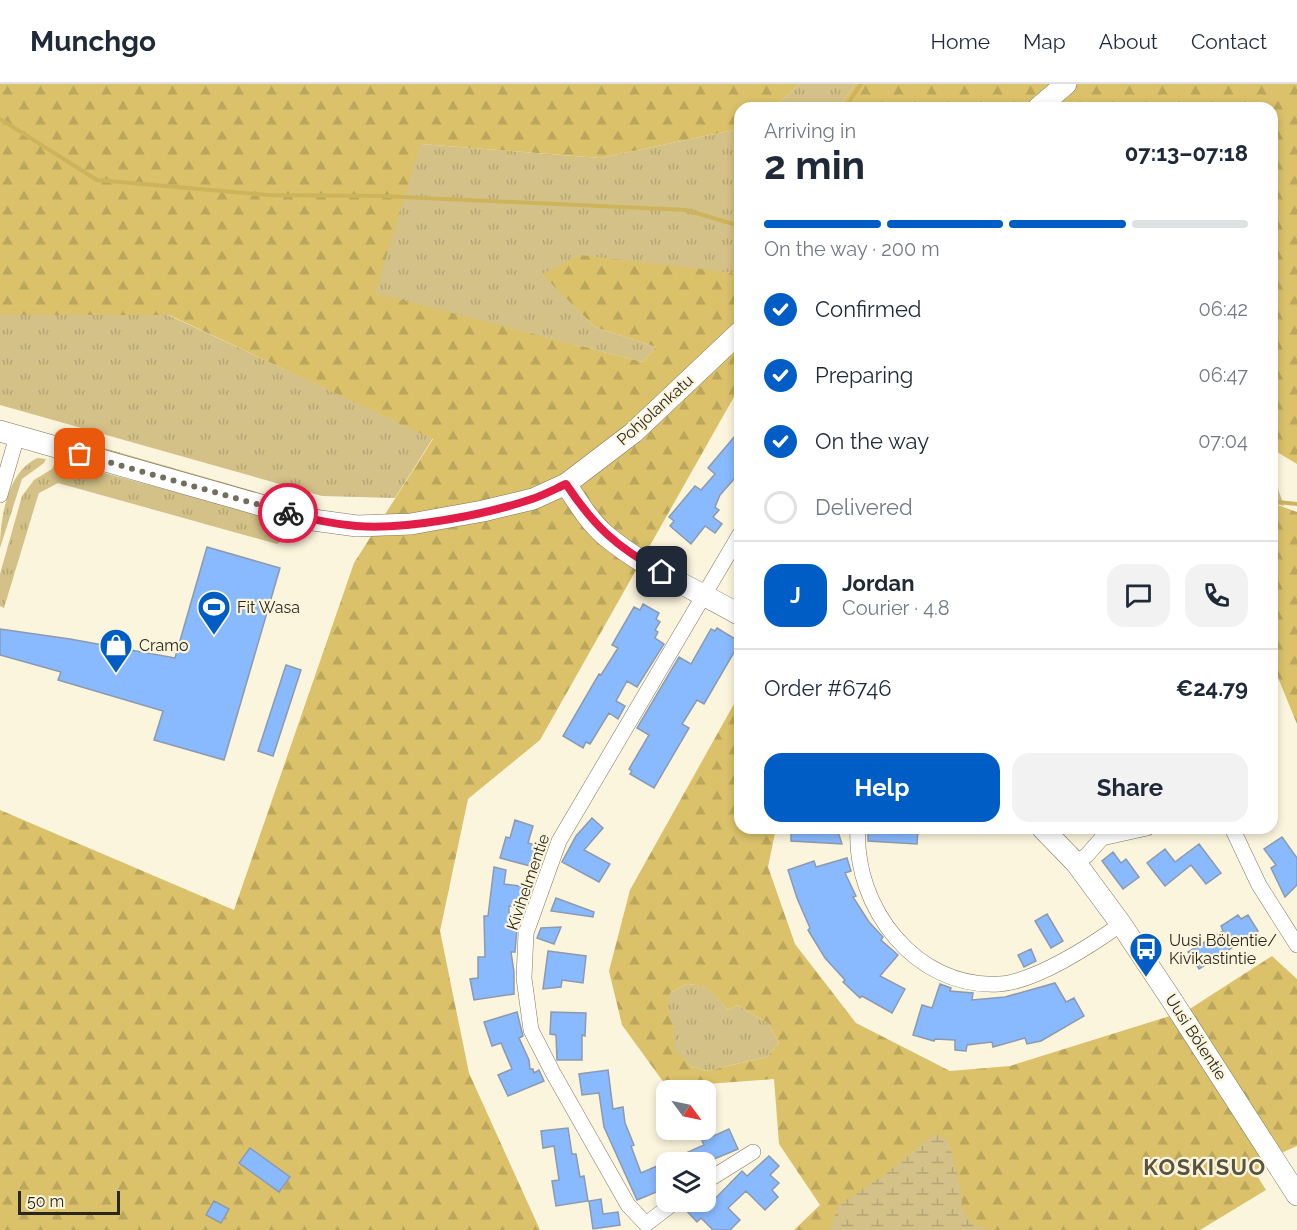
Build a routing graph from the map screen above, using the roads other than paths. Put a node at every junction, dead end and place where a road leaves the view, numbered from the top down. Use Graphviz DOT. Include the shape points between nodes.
graph roads {
  1 [pos="1066,84"];
  2 [pos="1045,102"];
  3 [pos="734,338"];
  4 [pos="8,433"];
  5 [pos="566,484"];
  6 [pos="0,495"];
  7 [pos="734,544"];
  8 [pos="704,594"];
  9 [pos="734,612"];
  10 [pos="858,834"];
  11 [pos="1048,834"];
  12 [pos="1120,834"];
  13 [pos="1235,834"];
  14 [pos="1076,863"];
  15 [pos="1120,924"];
  16 [pos="1297,945"];
  17 [pos="753,1152"];
  18 [pos="716,1175"];
  19 [pos="1297,1195"];
  20 [pos="662,1212"];
  1 -- 2 [label="main road"];
  3 -- 5 [label="main road, Pohjolankatu" via="633,433"];
  4 -- 5 [label="main road, Pohjolankatu" via="313,520 357,526 411,524 483,512 533,499"];
  4 -- 6 [label="street"];
  5 -- 8 [label="main road" via="604,534 646,563"];
  7 -- 8 [label="street, Kivihelmentie"];
  8 -- 9 [label="main road"];
  8 -- 20 [label="street, Kivihelmentie" via="559,841 526,933 524,978 531,1030 628,1205 646,1224"];
  10 -- 15 [label="street" via="865,883 881,920 928,967 960,981 1000,984 1043,972"];
  11 -- 14 [label="main road, Uusi Bölentie"];
  12 -- 14 [label="street" via="1102,838"];
  13 -- 16 [label="street" via="1259,885"];
  14 -- 15 [label="main road, Uusi Bölentie"];
  15 -- 19 [label="main road, Uusi Bölentie"];
  17 -- 18 [label="street"];
}
